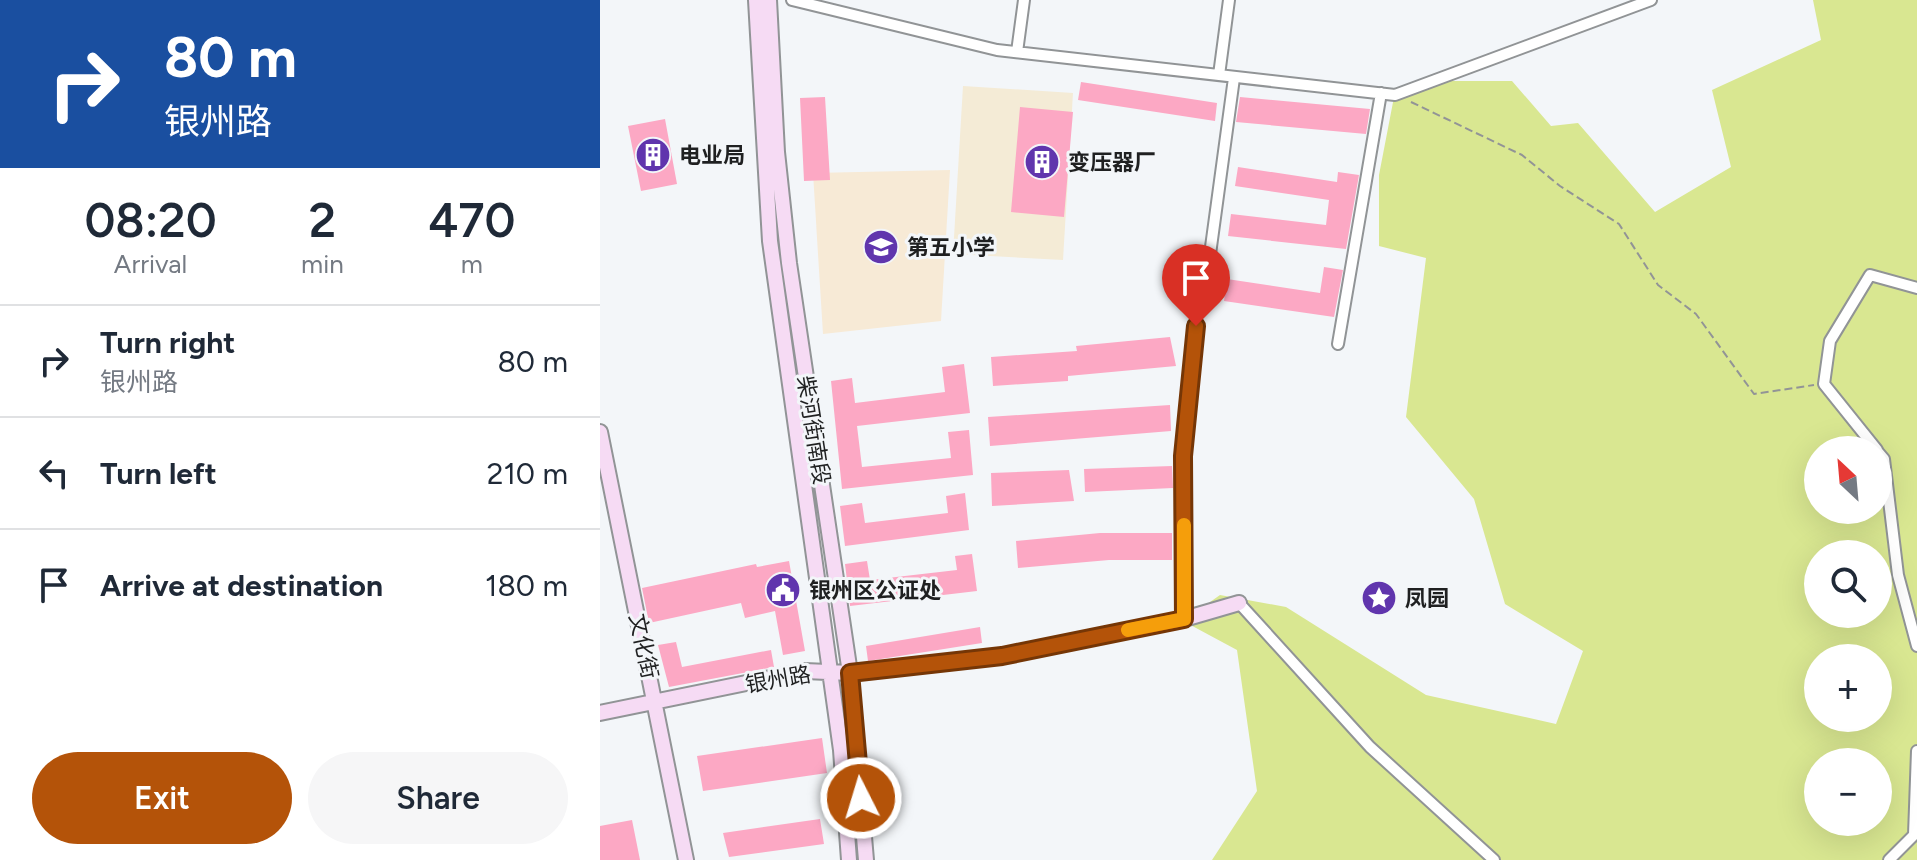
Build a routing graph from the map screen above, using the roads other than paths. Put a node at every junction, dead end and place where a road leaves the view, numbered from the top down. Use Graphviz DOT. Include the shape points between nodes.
graph roads {
  1 [pos="756,0"];
  2 [pos="769,0"];
  3 [pos="792,0"];
  4 [pos="1024,0"];
  5 [pos="1229,0"];
  6 [pos="1651,0"];
  7 [pos="1017,52"];
  8 [pos="1219,75"];
  9 [pos="1234,78"];
  10 [pos="1381,93"];
  11 [pos="1917,288"];
  12 [pos="1205,291"];
  13 [pos="1196,326"];
  14 [pos="1338,344"];
  15 [pos="600,432"];
  16 [pos="1865,436"];
  17 [pos="1892,524"];
  18 [pos="1239,603"];
  19 [pos="1184,619"];
  20 [pos="1917,646"];
  21 [pos="830,672"];
  22 [pos="850,673"];
  23 [pos="656,704"];
  24 [pos="600,713"];
  25 [pos="1917,751"];
  26 [pos="686,860"];
  27 [pos="849,860"];
  28 [pos="866,860"];
  29 [pos="1494,860"];
  30 [pos="1889,860"];
  1 -- 21 [label="main road, 柴河街南段" via="770,241"];
  2 -- 22 [label="main road, 柴河街南段" via="789,263"];
  3 -- 7 [label="street"];
  4 -- 7 [label="street"];
  5 -- 8 [label="street"];
  6 -- 10 [label="street" via="1395,95"];
  7 -- 8 [label="street"];
  8 -- 9 [label="street"];
  9 -- 10 [label="street"];
  9 -- 12 [label="street"];
  10 -- 14 [label="street"];
  11 -- 16 [label="street" via="1870,275 1830,341 1824,384"];
  13 -- 19 [label="street" via="1183,456"];
  15 -- 23 [label="main road, 文化街"];
  17 -- 20 [label="street" via="1898,575"];
  18 -- 19 [label="main road, 银州路"];
  18 -- 29 [label="street" via="1370,747"];
  19 -- 22 [label="main road, 银州路" via="1002,656"];
  21 -- 22 [label="main road, 银州路"];
  21 -- 23 [label="main road, 银州路" via="805,671"];
  21 -- 27 [label="main road, 柴河街南段"];
  22 -- 28 [label="main road, 柴河街南段"];
  23 -- 24 [label="main road, 银州路"];
  23 -- 26 [label="main road, 文化街"];
  25 -- 30 [label="street" via="1914,835"];
}
